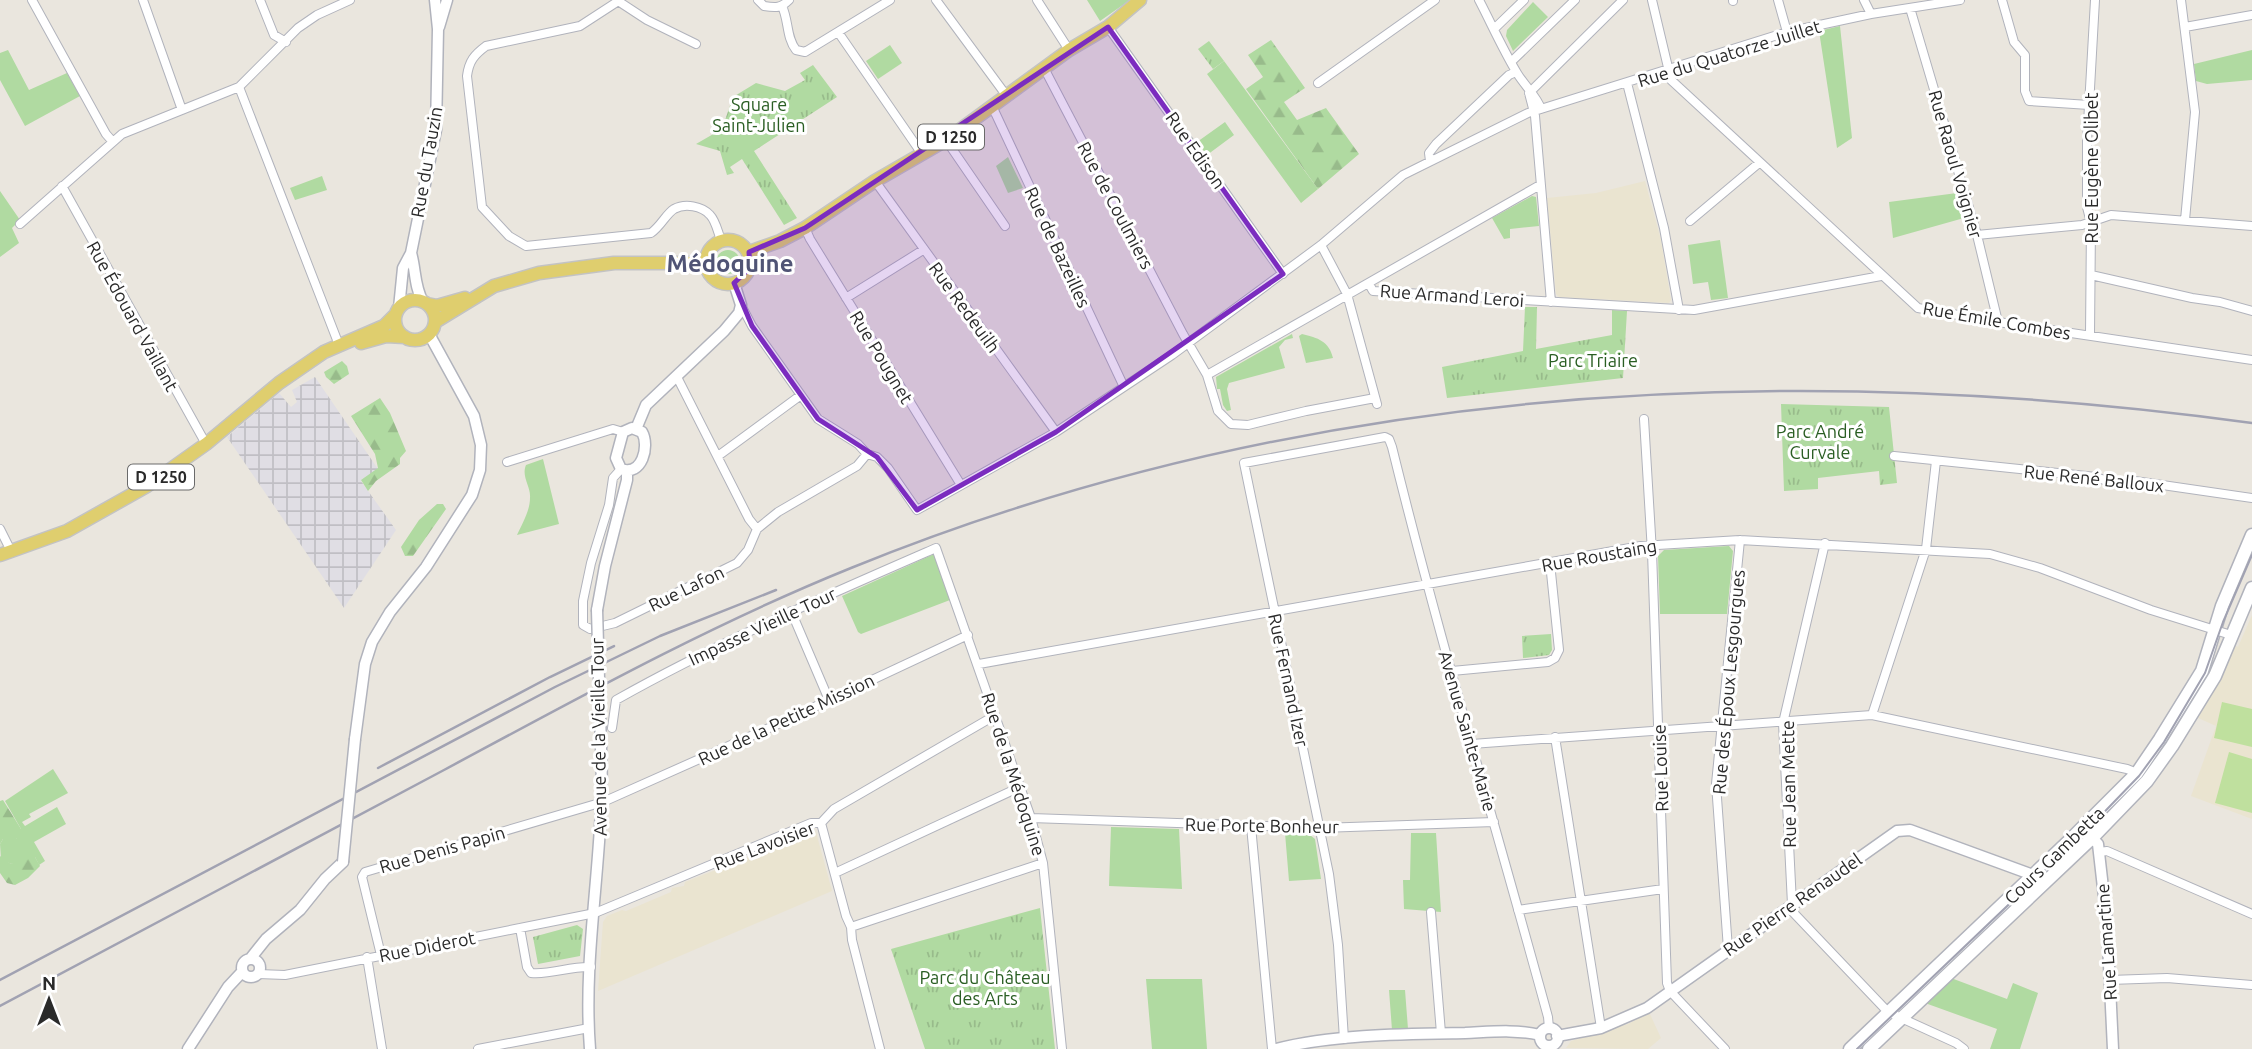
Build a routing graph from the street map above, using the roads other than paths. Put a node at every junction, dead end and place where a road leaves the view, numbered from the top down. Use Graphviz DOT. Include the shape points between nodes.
graph roads {
  1 [pos="32,0"];
  2 [pos="142,0"];
  3 [pos="260,0"];
  4 [pos="350,0"];
  5 [pos="435,0"];
  6 [pos="447,0"];
  7 [pos="758,0"];
  8 [pos="789,0"];
  9 [pos="890,0"];
  10 [pos="936,0"];
  11 [pos="1037,0"];
  12 [pos="1140,0"];
  13 [pos="1435,0"];
  14 [pos="1479,0"];
  15 [pos="1524,0"];
  16 [pos="1575,0"];
  17 [pos="1623,0"];
  18 [pos="1652,0"];
  19 [pos="1778,0"];
  20 [pos="1864,0"];
  21 [pos="1960,0"];
  22 [pos="2002,0"];
  23 [pos="2095,0"];
  24 [pos="2181,0"];
  25 [pos="619,1"];
  26 [pos="782,6"];
  27 [pos="1910,8"];
  28 [pos="1871,14"];
  29 [pos="2252,15"];
  30 [pos="1108,27"];
  31 [pos="2185,27"];
  32 [pos="438,29"];
  33 [pos="1494,29"];
  34 [pos="838,32"];
  35 [pos="1787,32"];
  36 [pos="286,41"];
  37 [pos="696,44"];
  38 [pos="1069,50"];
  39 [pos="1511,61"];
  40 [pos="1044,68"];
  41 [pos="1668,70"];
  42 [pos="1516,72"];
  43 [pos="1318,83"];
  44 [pos="1627,83"];
  45 [pos="239,87"];
  46 [pos="1529,93"];
  47 [pos="1006,95"];
  48 [pos="2089,105"];
  49 [pos="992,106"];
  50 [pos="181,110"];
  51 [pos="1537,110"];
  52 [pos="946,140"];
  53 [pos="113,142"];
  54 [pos="922,154"];
  55 [pos="1430,161"];
  56 [pos="1759,163"];
  57 [pos="875,181"];
  58 [pos="1540,185"];
  59 [pos="62,186"];
  60 [pos="2185,220"];
  61 [pos="1690,222"];
  62 [pos="2091,223"];
  63 [pos="20,224"];
  64 [pos="1005,226"];
  65 [pos="2252,226"];
  66 [pos="805,228"];
  67 [pos="1976,235"];
  68 [pos="721,240"];
  69 [pos="1321,245"];
  70 [pos="923,250"];
  71 [pos="749,252"];
  72 [pos="411,253"];
  73 [pos="706,262"];
  74 [pos="1283,274"];
  75 [pos="2091,275"];
  76 [pos="1881,276"];
  77 [pos="734,283"];
  78 [pos="1368,284"];
  79 [pos="1347,294"];
  80 [pos="472,298"];
  81 [pos="846,298"];
  82 [pos="1551,302"];
  83 [pos="425,303"];
  84 [pos="741,305"];
  85 [pos="1679,310"];
  86 [pos="398,311"];
  87 [pos="2252,311"];
  88 [pos="1998,322"];
  89 [pos="432,328"];
  90 [pos="2090,335"];
  91 [pos="405,337"];
  92 [pos="1188,342"];
  93 [pos="340,345"];
  94 [pos="2252,360"];
  95 [pos="302,368"];
  96 [pos="1207,375"];
  97 [pos="677,377"];
  98 [pos="1124,387"];
  99 [pos="801,395"];
  100 [pos="1644,419"];
  101 [pos="636,429"];
  102 [pos="623,432"];
  103 [pos="1056,432"];
  104 [pos="1384,437"];
  105 [pos="206,444"];
  106 [pos="867,454"];
  107 [pos="718,456"];
  108 [pos="1894,456"];
  109 [pos="1936,461"];
  110 [pos="507,462"];
  111 [pos="624,470"];
  112 [pos="961,485"];
  113 [pos="2252,498"];
  114 [pos="0,529"];
  115 [pos="757,529"];
  116 [pos="2252,535"];
  117 [pos="1740,540"];
  118 [pos="1825,543"];
  119 [pos="1651,545"];
  120 [pos="936,548"];
  121 [pos="1926,549"];
  122 [pos="5,553"];
  123 [pos="1550,563"];
  124 [pos="1427,584"];
  125 [pos="2252,588"];
  126 [pos="1275,610"];
  127 [pos="791,611"];
  128 [pos="2215,630"];
  129 [pos="968,635"];
  130 [pos="2231,635"];
  131 [pos="979,664"];
  132 [pos="1452,671"];
  133 [pos="829,700"];
  134 [pos="1872,715"];
  135 [pos="994,716"];
  136 [pos="1783,723"];
  137 [pos="1721,726"];
  138 [pos="612,728"];
  139 [pos="1659,730"];
  140 [pos="1555,737"];
  141 [pos="1472,744"];
  142 [pos="2137,773"];
  143 [pos="1020,787"];
  144 [pos="603,802"];
  145 [pos="1031,818"];
  146 [pos="1494,822"];
  147 [pos="821,823"];
  148 [pos="1251,826"];
  149 [pos="1321,828"];
  150 [pos="2092,838"];
  151 [pos="2099,852"];
  152 [pos="1043,863"];
  153 [pos="835,873"];
  154 [pos="2033,875"];
  155 [pos="1663,889"];
  156 [pos="1581,900"];
  157 [pos="1790,906"];
  158 [pos="1518,910"];
  159 [pos="1431,912"];
  160 [pos="595,913"];
  161 [pos="2252,914"];
  162 [pos="852,927"];
  163 [pos="520,928"];
  164 [pos="1728,949"];
  165 [pos="381,955"];
  166 [pos="367,957"];
  167 [pos="250,959"];
  168 [pos="591,967"];
  169 [pos="243,972"];
  170 [pos="258,974"];
  171 [pos="2110,980"];
  172 [pos="2252,985"];
  173 [pos="1670,991"];
  174 [pos="1888,1012"];
  175 [pos="1902,1018"];
  176 [pos="589,1028"];
  177 [pos="1601,1028"];
  178 [pos="1441,1033"];
  179 [pos="1344,1039"];
  180 [pos="1550,1039"];
  181 [pos="188,1049"];
  182 [pos="382,1049"];
  183 [pos="478,1049"];
  184 [pos="590,1049"];
  185 [pos="880,1049"];
  186 [pos="1062,1049"];
  187 [pos="1274,1049"];
  188 [pos="1725,1049"];
  189 [pos="1850,1049"];
  190 [pos="1869,1049"];
  191 [pos="1964,1049"];
  192 [pos="2113,1049"];
  1 -- 53 [label="street"];
  2 -- 50 [label="street"];
  3 -- 36 [label="street" via="274,35"];
  4 -- 36 [label="street" via="306,21"];
  5 -- 32 [label="street, Rue du Tauzin"];
  6 -- 32 [label="street, Rue du Tauzin"];
  7 -- 26 [label="street" via="764,6"];
  8 -- 26 [label="street"];
  9 -- 34 [label="street"];
  10 -- 47 [label="street"];
  11 -- 38 [label="street"];
  12 -- 30 [label="main road, D 1250"];
  13 -- 43 [label="street"];
  14 -- 33 [label="street"];
  15 -- 33 [label="street"];
  16 -- 39 [label="street"];
  17 -- 46 [label="street"];
  18 -- 41 [label="street"];
  19 -- 35 [label="street"];
  20 -- 28 [label="street"];
  21 -- 27 [label="street, Rue du Quatorze Juillet"];
  22 -- 48 [label="street" via="2014,43 2025,55 2029,102"];
  23 -- 48 [label="street, Rue Eugène Olibet"];
  24 -- 31 [label="street"];
  25 -- 37 [label="street"];
  25 -- 68 [label="street" via="580,26 486,46 474,54 467,76 482,207 509,236 526,246 652,233 675,209 689,206 711,215"];
  26 -- 34 [label="street" via="796,51 809,50"];
  27 -- 28 [label="street, Rue du Quatorze Juillet"];
  27 -- 67 [label="street, Rue Raoul Voignier"];
  28 -- 35 [label="street, Rue du Quatorze Juillet"];
  29 -- 31 [label="street"];
  30 -- 38 [label="main road, D 1250"];
  30 -- 74 [label="street, Rue Edison"];
  31 -- 60 [label="street" via="2195,112"];
  32 -- 72 [label="street, Rue du Tauzin" via="436,130"];
  33 -- 39 [label="street"];
  34 -- 54 [label="street"];
  35 -- 41 [label="street, Rue du Quatorze Juillet"];
  36 -- 45 [label="street"];
  38 -- 40 [label="main road, D 1250"];
  39 -- 42 [label="street"];
  40 -- 47 [label="main road, D 1250"];
  40 -- 92 [label="street, Rue de Coulmiers"];
  41 -- 44 [label="street, Rue du Quatorze Juillet"];
  41 -- 56 [label="street, Rue Émile Combes" via="1671,80"];
  42 -- 46 [label="street"];
  42 -- 55 [label="street" via="1436,144 1429,153"];
  44 -- 51 [label="street, Rue du Quatorze Juillet"];
  44 -- 85 [label="street" via="1664,228"];
  45 -- 50 [label="street"];
  45 -- 93 [label="street"];
  46 -- 51 [label="street" via="1539,102"];
  47 -- 49 [label="main road, D 1250"];
  48 -- 62 [label="street, Rue Eugène Olibet" via="2087,207"];
  49 -- 52 [label="main road, D 1250"];
  49 -- 98 [label="street, Rue de Bazeilles"];
  50 -- 53 [label="street" via="132,129"];
  51 -- 55 [label="street, Rue du Quatorze Juillet"];
  51 -- 58 [label="street"];
  52 -- 54 [label="main road, D 1250"];
  52 -- 64 [label="street"];
  53 -- 59 [label="street"];
  54 -- 57 [label="main road, D 1250"];
  55 -- 69 [label="street, Rue du Quatorze Juillet" via="1403,175"];
  56 -- 61 [label="street"];
  56 -- 76 [label="street, Rue Émile Combes"];
  57 -- 66 [label="main road, D 1250"];
  57 -- 70 [label="street, Rue Redeuilh"];
  58 -- 78 [label="street"];
  58 -- 82 [label="street"];
  59 -- 63 [label="street"];
  59 -- 105 [label="street, Rue Édouard Vaillant"];
  60 -- 62 [label="street" via="2111,215"];
  60 -- 65 [label="street"];
  62 -- 67 [label="street"];
  62 -- 75 [label="street, Rue Eugène Olibet"];
  66 -- 71 [label="main road, D 1250"];
  66 -- 81 [label="street, Rue Pougnet"];
  67 -- 88 [label="street, Rue Raoul Voignier"];
  68 -- 71 [label="main road" via="740,242"];
  68 -- 73 [label="main road" via="710,249"];
  69 -- 74 [label="street, Rue du Quatorze Juillet"];
  69 -- 79 [label="street"];
  70 -- 81 [label="street"];
  70 -- 103 [label="street, Rue Redeuilh"];
  71 -- 77 [label="main road" via="750,268"];
  72 -- 83 [label="street, Rue du Tauzin" via="416,287"];
  72 -- 86 [label="street, Rue du Tauzin" via="403,268"];
  73 -- 77 [label="main road" via="715,280"];
  73 -- 80 [label="main road" via="582,266 516,279"];
  74 -- 92 [label="street, Rue du Quatorze Juillet"];
  75 -- 87 [label="street"];
  75 -- 90 [label="street, Rue Eugène Olibet"];
  76 -- 85 [label="street, Rue Armand Leroi"];
  76 -- 88 [label="street, Rue Émile Combes" via="1918,308"];
  77 -- 84 [label="street"];
  78 -- 79 [label="street, Rue Armand Leroi"];
  78 -- 82 [label="street, Rue Armand Leroi" via="1373,291"];
  79 -- 96 [label="street, Rue Armand Leroi"];
  79 -- 96 [label="street" via="1376,401 1236,425 1218,411"];
  80 -- 83 [label="main road" via="437,306"];
  80 -- 89 [label="main road"];
  81 -- 112 [label="street, Rue Pougnet"];
  82 -- 85 [label="street, Rue Armand Leroi"];
  83 -- 86 [label="main road" via="413,300"];
  83 -- 89 [label="main road" via="432,309"];
  84 -- 97 [label="street" via="735,319"];
  84 -- 99 [label="street"];
  86 -- 91 [label="main road" via="397,327"];
  86 -- 93 [label="main road, D 1250" via="384,326"];
  88 -- 90 [label="street, Rue Émile Combes"];
  89 -- 91 [label="main road" via="416,340"];
  89 -- 167 [label="street, bridge" via="474,416 481,446 480,470 472,495 372,642 355,739 343,862"];
  90 -- 94 [label="street, Rue Émile Combes"];
  91 -- 95 [label="main road, D 1250" via="386,336 362,343"];
  92 -- 96 [label="street"];
  92 -- 98 [label="street, Rue du Quatorze Juillet"];
  93 -- 95 [label="main road, D 1250"];
  95 -- 105 [label="main road, D 1250"];
  97 -- 101 [label="street" via="646,405"];
  97 -- 107 [label="street"];
  98 -- 103 [label="street, Rue du Quatorze Juillet"];
  99 -- 106 [label="street" via="818,419"];
  99 -- 107 [label="street"];
  100 -- 119 [label="street, Rue Louise"];
  101 -- 102 [label="street"];
  101 -- 111 [label="street" via="646,441 640,463 634,470"];
  102 -- 110 [label="street" via="613,429"];
  102 -- 111 [label="street" via="617,458"];
  103 -- 112 [label="street, Rue du Quatorze Juillet"];
  104 -- 124 [label="street, Avenue Sainte-Marie" via="1390,439"];
  104 -- 126 [label="street, Rue Fernand Izer" via="1244,463"];
  105 -- 122 [label="main road, D 1250" via="147,486 81,524"];
  106 -- 112 [label="street, Rue du Quatorze Juillet" via="888,468 917,510"];
  106 -- 115 [label="street, Rue Lafon" via="857,466"];
  107 -- 115 [label="street"];
  108 -- 109 [label="street, Rue René Balloux"];
  109 -- 113 [label="street, Rue René Balloux" via="2096,477 2115,484 2129,480"];
  109 -- 121 [label="street"];
  111 -- 115 [label="street, Rue Lafon" via="613,478 591,563 583,601 583,625 590,629 615,623 737,563"];
  111 -- 144 [label="street, Avenue de la Vieille Tour, bridge" via="627,481 597,610"];
  114 -- 122 [label="street"];
  116 -- 128 [label="main road, Cours Gambetta"];
  117 -- 118 [label="street, Rue Roustaing"];
  117 -- 119 [label="street, Rue Roustaing"];
  117 -- 137 [label="street, Rue des Époux Lesgourgues"];
  118 -- 121 [label="street, Rue Roustaing"];
  118 -- 136 [label="street, Rue Jean Mette"];
  119 -- 123 [label="street, Rue Roustaing"];
  119 -- 139 [label="street, Rue Louise"];
  120 -- 127 [label="street, Impasse Vieille Tour"];
  120 -- 129 [label="street, Rue de la Médoquine"];
  121 -- 128 [label="street, Rue Roustaing" via="2018,561"];
  121 -- 134 [label="street"];
  123 -- 124 [label="street, Rue Roustaing"];
  123 -- 132 [label="street" via="1559,650 1555,658 1548,663"];
  124 -- 126 [label="street, Rue Roustaing"];
  124 -- 132 [label="street, Avenue Sainte-Marie"];
  125 -- 130 [label="main road, Cours Gambetta"];
  126 -- 131 [label="street, Rue Roustaing"];
  126 -- 149 [label="street, Rue Fernand Izer"];
  127 -- 133 [label="street"];
  127 -- 138 [label="street, Impasse Vieille Tour" via="616,700"];
  128 -- 130 [label="street"];
  128 -- 142 [label="main road, Cours Gambetta" via="2202,671"];
  129 -- 131 [label="street, Rue de la Médoquine"];
  129 -- 133 [label="street, Rue de la Petite Mission"];
  130 -- 150 [label="main road, Cours Gambetta" via="2215,676 2172,746 2134,796"];
  131 -- 135 [label="street, Rue de la Médoquine"];
  132 -- 141 [label="street, Avenue Sainte-Marie"];
  133 -- 144 [label="street, Rue de la Petite Mission"];
  134 -- 136 [label="street"];
  134 -- 142 [label="street"];
  135 -- 143 [label="street, Rue de la Médoquine"];
  135 -- 147 [label="street, Rue Lavoisier" via="834,809"];
  136 -- 137 [label="street"];
  136 -- 157 [label="street, Rue Jean Mette"];
  137 -- 139 [label="street"];
  137 -- 164 [label="street, Rue des Époux Lesgourgues" via="1716,784"];
  139 -- 140 [label="street"];
  139 -- 155 [label="street, Rue Louise"];
  140 -- 141 [label="street"];
  140 -- 156 [label="street"];
  141 -- 146 [label="street, Avenue Sainte-Marie"];
  142 -- 154 [label="main road, Cours Gambetta"];
  143 -- 145 [label="street, Rue de la Médoquine"];
  143 -- 153 [label="street"];
  144 -- 160 [label="street, Avenue de la Vieille Tour"];
  144 -- 165 [label="street, Rue Denis Papin" via="365,872 362,877"];
  145 -- 148 [label="street, Rue Porte Bonheur"];
  145 -- 152 [label="street, Rue de la Médoquine"];
  146 -- 149 [label="street, Rue Porte Bonheur"];
  146 -- 158 [label="street, Avenue Sainte-Marie"];
  147 -- 153 [label="street"];
  147 -- 160 [label="street, Rue Lavoisier" via="811,823"];
  148 -- 149 [label="street, Rue Porte Bonheur"];
  148 -- 187 [label="street"];
  149 -- 179 [label="street, Rue Fernand Izer" via="1334,913"];
  150 -- 151 [label="street, Rue Lamartine"];
  150 -- 175 [label="main road, Cours Gambetta"];
  151 -- 161 [label="street" via="2107,851"];
  151 -- 171 [label="street, Rue Lamartine"];
  152 -- 162 [label="street"];
  152 -- 186 [label="street, Rue de la Médoquine"];
  153 -- 162 [label="street"];
  154 -- 157 [label="street, Rue Pierre Renaudel" via="1903,829"];
  154 -- 174 [label="main road, Cours Gambetta"];
  155 -- 156 [label="street"];
  155 -- 173 [label="street, Rue Louise"];
  156 -- 158 [label="street"];
  156 -- 177 [label="street"];
  157 -- 164 [label="street, Rue Pierre Renaudel"];
  157 -- 174 [label="street"];
  158 -- 180 [label="street, Avenue Sainte-Marie"];
  159 -- 178 [label="street"];
  160 -- 163 [label="street, Rue Diderot"];
  160 -- 168 [label="street, Avenue de la Vieille Tour"];
  162 -- 185 [label="street"];
  163 -- 165 [label="street, Rue Diderot"];
  163 -- 168 [label="street" via="531,973"];
  164 -- 173 [label="street, Rue Pierre Renaudel"];
  165 -- 166 [label="street, Rue Diderot"];
  166 -- 170 [label="street, Rue Diderot" via="285,975"];
  166 -- 182 [label="street"];
  167 -- 169 [label="street" via="244,962"];
  167 -- 170 [label="street" via="259,962"];
  168 -- 176 [label="street, Avenue de la Vieille Tour"];
  169 -- 170 [label="street" via="250,977"];
  169 -- 181 [label="street"];
  171 -- 172 [label="street" via="2167,978"];
  171 -- 192 [label="street, Rue Lamartine"];
  173 -- 177 [label="street, Rue Pierre Renaudel" via="1647,1008"];
  173 -- 188 [label="street"];
  174 -- 175 [label="street"];
  174 -- 189 [label="main road, Cours Gambetta"];
  175 -- 190 [label="main road, Cours Gambetta"];
  175 -- 191 [label="street"];
  176 -- 183 [label="street"];
  176 -- 184 [label="street, Avenue de la Vieille Tour"];
  177 -- 180 [label="street, Rue Pierre Renaudel"];
  178 -- 179 [label="street, Rue Pierre Renaudel"];
  178 -- 180 [label="street, Rue Pierre Renaudel" via="1524,1032"];
  179 -- 187 [label="street, Rue Pierre Renaudel" via="1305,1041"];
}
